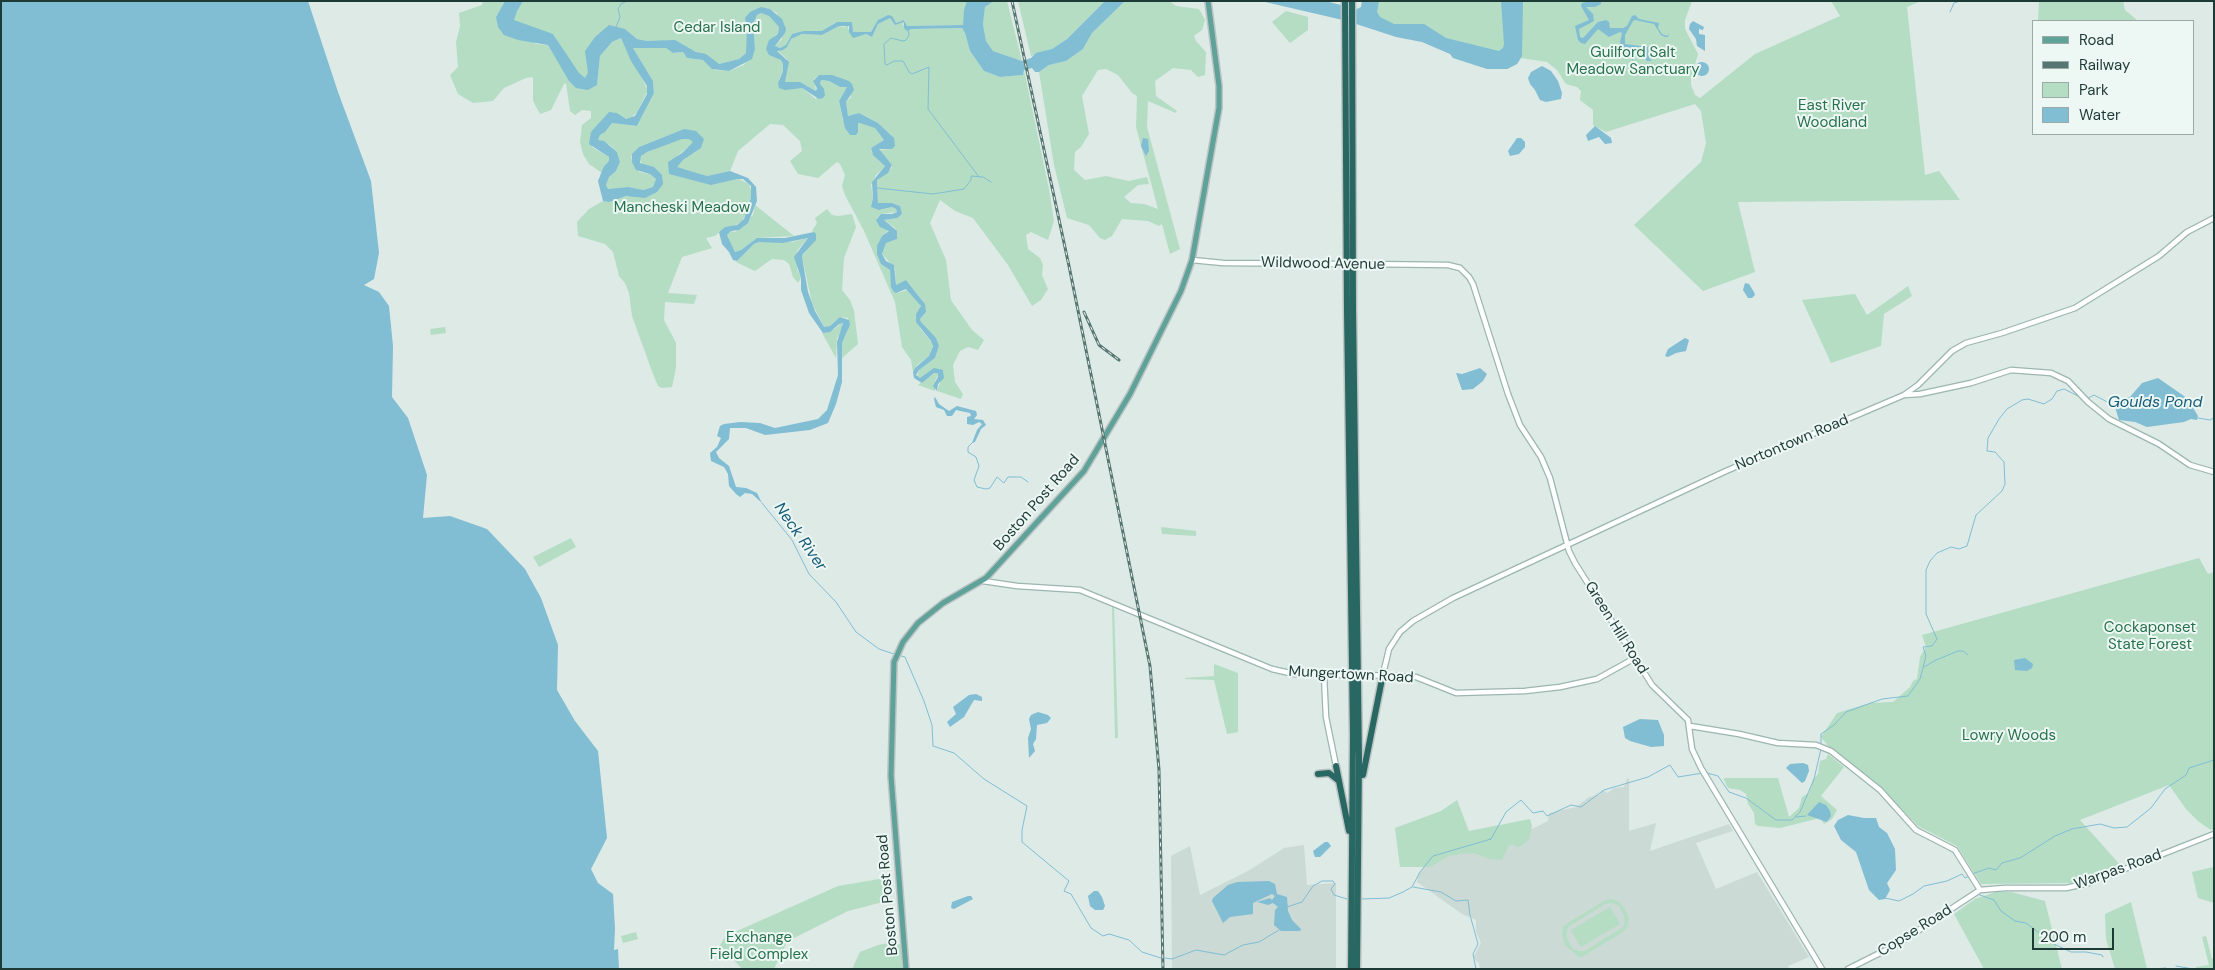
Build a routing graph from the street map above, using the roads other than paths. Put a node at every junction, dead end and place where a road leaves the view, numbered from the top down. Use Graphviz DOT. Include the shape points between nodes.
graph roads {
  1 [pos="1208,1"];
  2 [pos="1349,3"];
  3 [pos="1349,25"];
  4 [pos="2214,218"];
  5 [pos="1192,260"];
  6 [pos="1454,266"];
  7 [pos="1904,395"];
  8 [pos="2214,472"];
  9 [pos="1567,544"];
  10 [pos="983,581"];
  11 [pos="1635,658"];
  12 [pos="1383,674"];
  13 [pos="1324,675"];
  14 [pos="1690,726"];
  15 [pos="1336,766"];
  16 [pos="1318,774"];
  17 [pos="1339,781"];
  18 [pos="2214,834"];
  19 [pos="1359,838"];
  20 [pos="1980,890"];
  21 [pos="1351,917"];
  22 [pos="906,969"];
  23 [pos="1351,969"];
  24 [pos="1358,969"];
  25 [pos="1822,969"];
  26 [pos="1848,969"];
  1 -- 5 [label="main road, Boston Post Road" via="1220,102"];
  2 -- 3 [label="highway"];
  3 -- 19 [label="highway"];
  3 -- 21 [label="highway" via="1347,301 1353,736"];
  4 -- 7 [label="street, Nortontown Road" via="2187,232 2159,256 2075,308 1966,343 1952,351"];
  5 -- 6 [label="street, Wildwood Avenue, bridge"];
  5 -- 10 [label="main road, Boston Post Road" via="1181,292 1134,386 1090,462 1050,511"];
  6 -- 9 [label="street, Green Hill Road" via="1473,284 1520,425 1550,478"];
  7 -- 8 [label="street" via="1962,385 2020,369 2060,376 2109,419 2159,444 2190,465"];
  7 -- 9 [label="street, Nortontown Road"];
  9 -- 11 [label="street, Green Hill Road" via="1574,563"];
  9 -- 12 [label="street, Nortontown Road" via="1453,598 1413,621 1391,644"];
  10 -- 13 [label="street, Mungertown Road" via="1080,590 1272,670"];
  10 -- 22 [label="main road, Boston Post Road" via="929,613 910,632 897,654 892,686 891,776"];
  11 -- 12 [label="street, Mungertown Road" via="1597,679 1525,691 1456,693 1420,678"];
  11 -- 14 [label="street, Green Hill Road" via="1652,685 1688,720"];
  12 -- 13 [label="street, Mungertown Road, bridge"];
  12 -- 19 [label="highway" via="1364,768"];
  13 -- 15 [label="street" via="1326,717"];
  14 -- 20 [label="street" via="1778,743 1816,745 1831,751 1880,790 1916,830 1955,850"];
  14 -- 25 [label="street" via="1692,749 1702,771"];
  15 -- 17 [label="highway"];
  16 -- 17 [label="highway" via="1331,774"];
  17 -- 21 [label="highway" via="1349,832"];
  18 -- 20 [label="street, Warpas Road" via="2089,883 2066,888"];
  19 -- 24 [label="highway"];
  20 -- 26 [label="street, Copse Road" via="1896,945"];
  21 -- 23 [label="highway"];
}
